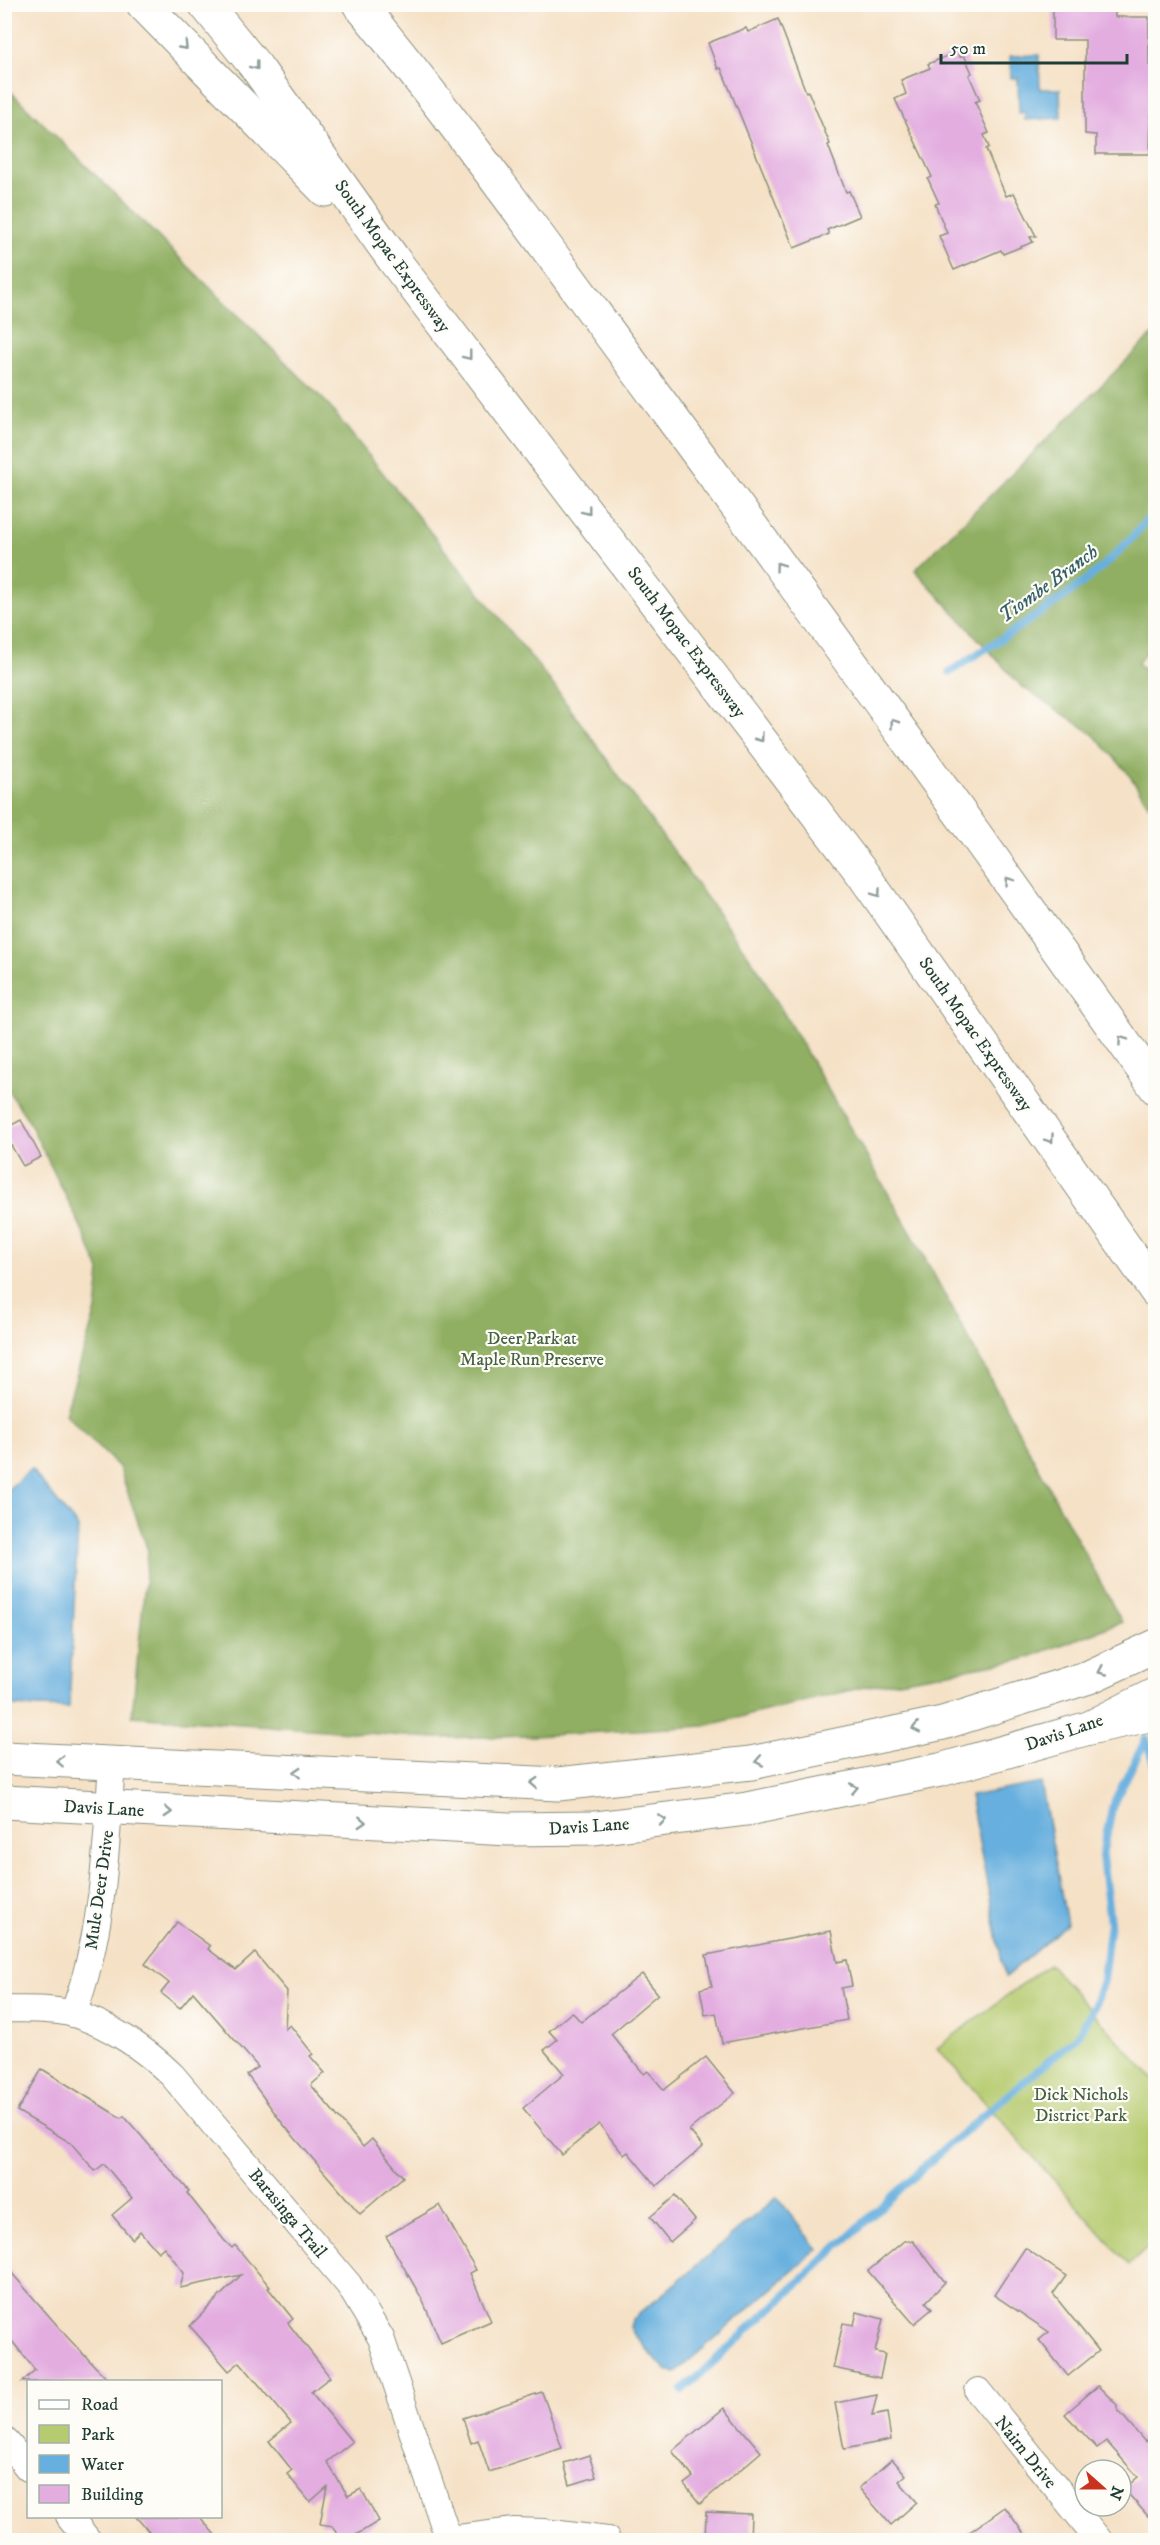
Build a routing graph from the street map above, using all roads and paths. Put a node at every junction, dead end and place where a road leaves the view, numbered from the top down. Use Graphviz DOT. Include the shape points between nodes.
graph roads {
  1 [pos="143,4"];
  2 [pos="205,4"];
  3 [pos="359,4"];
  4 [pos="383,4"];
  5 [pos="423,82"];
  6 [pos="394,260"];
  7 [pos="1155,1088"];
  8 [pos="1155,1291"];
  9 [pos="1155,1646"];
  10 [pos="1155,1694"];
  11 [pos="1155,1716"];
  12 [pos="1089,1728"];
  13 [pos="4,1758"];
  14 [pos="112,1763"];
  15 [pos="592,1782"];
  16 [pos="4,1802"];
  17 [pos="109,1809"];
  18 [pos="595,1828"];
  19 [pos="4,2009"];
  20 [pos="73,2014"];
  21 [pos="978,2391"];
  22 [pos="4,2439"];
  23 [pos="27,2467"];
  24 [pos="70,2518"];
  25 [pos="446,2539"];
  26 [pos="88,2541"];
  27 [pos="607,2541"];
  28 [pos="1099,2541"];
  1 -- 6 [label="main road, one-way"];
  2 -- 6 [label="main road, South Mopac Expressway, one-way" via="257,68"];
  3 -- 5 [label="main road"];
  4 -- 5 [label="main road"];
  7 -- 5 [label="main road, one-way" via="1030,909"];
  6 -- 8 [label="main road, South Mopac Expressway, one-way" via="862,873"];
  9 -- 15 [label="main road, one-way" via="1089,1677 943,1723 751,1763"];
  10 -- 12 [label="main road, Davis Lane"];
  11 -- 12 [label="main road"];
  18 -- 12 [label="main road, Davis Lane, one-way" via="747,1809 940,1770"];
  14 -- 13 [label="main road, one-way"];
  15 -- 14 [label="main road, one-way" via="558,1784"];
  14 -- 17 [label="street, Mule Deer Drive"];
  15 -- 18 [label="main road"];
  16 -- 17 [label="main road, Davis Lane"];
  17 -- 18 [label="main road, Davis Lane, one-way" via="509,1829"];
  17 -- 20 [label="street, Mule Deer Drive" via="98,1918 85,1981"];
  19 -- 20 [label="street, Barasinga Trail"];
  20 -- 25 [label="street, Barasinga Trail" via="131,2043 172,2075 349,2285 381,2338"];
  21 -- 28 [label="street, Nairn Drive"];
  22 -- 23 [label="street"];
  24 -- 26 [label="street"];
  25 -- 27 [label="street" via="514,2531"];
}
